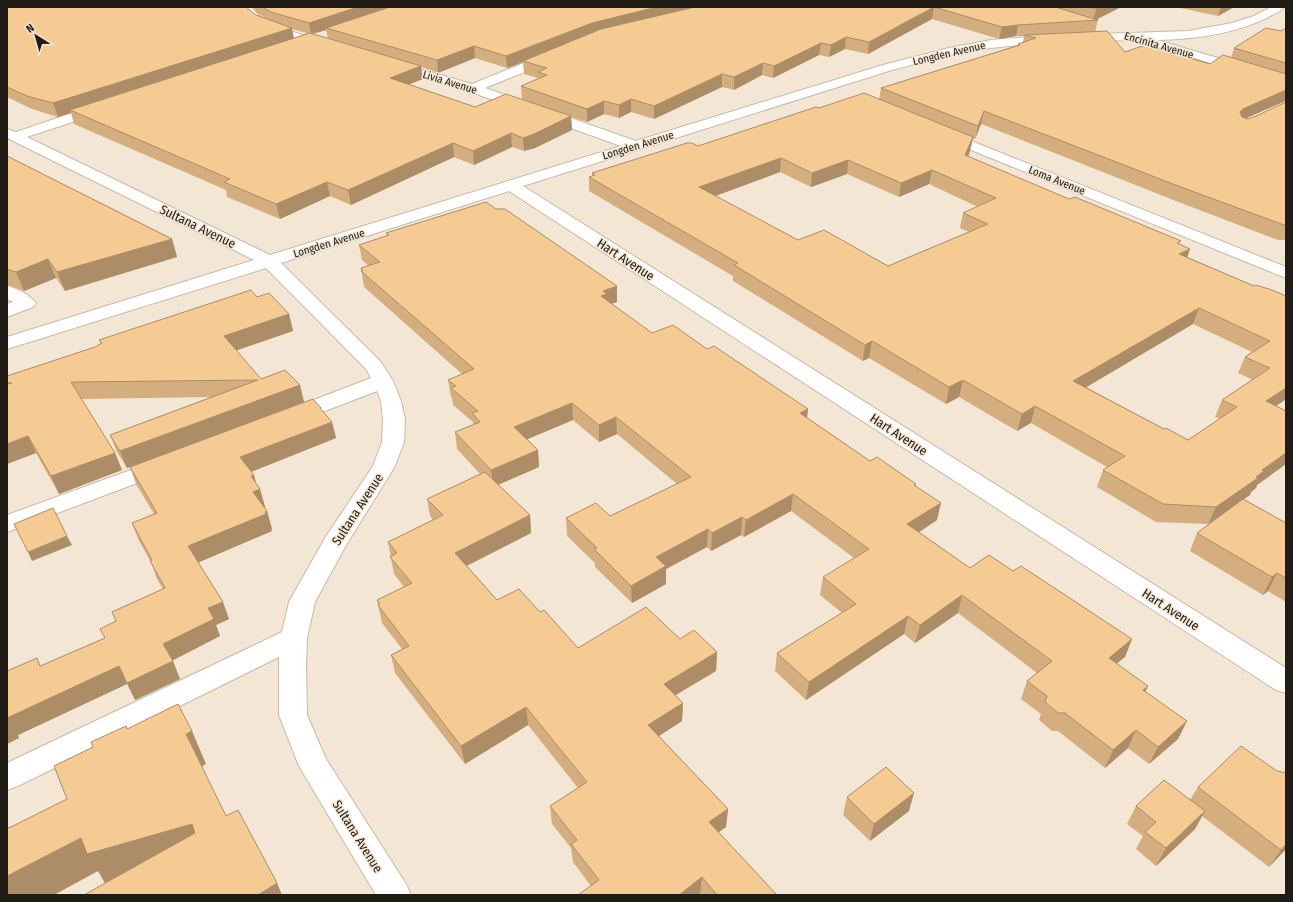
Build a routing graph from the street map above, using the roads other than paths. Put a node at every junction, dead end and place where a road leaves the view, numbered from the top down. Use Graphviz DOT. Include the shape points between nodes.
graph roads {
  1 [pos="246,7"];
  2 [pos="1279,7"];
  3 [pos="1094,26"];
  4 [pos="331,33"];
  5 [pos="1132,36"];
  6 [pos="310,40"];
  7 [pos="287,48"];
  8 [pos="337,49"];
  9 [pos="561,53"];
  10 [pos="383,62"];
  11 [pos="1286,82"];
  12 [pos="827,86"];
  13 [pos="473,88"];
  14 [pos="846,94"];
  15 [pos="113,104"];
  16 [pos="934,130"];
  17 [pos="11,135"];
  18 [pos="635,146"];
  19 [pos="511,186"];
  20 [pos="269,261"];
  21 [pos="1286,273"];
  22 [pos="7,291"];
  23 [pos="7,311"];
  24 [pos="7,343"];
  25 [pos="383,381"];
  26 [pos="272,424"];
  27 [pos="177,460"];
  28 [pos="7,524"];
  29 [pos="294,638"];
  30 [pos="1286,682"];
  31 [pos="7,776"];
  32 [pos="392,894"];
  1 -- 6 [label="street" via="252,16 269,27"];
  2 -- 5 [label="street, Longden Avenue" via="1247,23 1220,30"];
  3 -- 5 [label="street, Encinita Avenue"];
  4 -- 6 [label="street"];
  5 -- 11 [label="street, Encinita Avenue"];
  5 -- 12 [label="street, Longden Avenue" via="1053,38 990,44 934,55"];
  6 -- 7 [label="street"];
  6 -- 8 [label="street"];
  9 -- 13 [label="street"];
  10 -- 13 [label="street, Livia Avenue"];
  12 -- 14 [label="street"];
  12 -- 18 [label="street, Longden Avenue"];
  13 -- 18 [label="street, Livia Avenue"];
  15 -- 17 [label="street"];
  16 -- 21 [label="street, Loma Avenue"];
  17 -- 20 [label="street, Sultana Avenue"];
  18 -- 19 [label="street, Longden Avenue"];
  19 -- 20 [label="street, Longden Avenue"];
  19 -- 30 [label="street, Hart Avenue"];
  20 -- 24 [label="street, Longden Avenue"];
  20 -- 25 [label="street, Sultana Avenue" via="374,366"];
  22 -- 23 [label="street" via="27,304"];
  25 -- 26 [label="street"];
  25 -- 29 [label="street, Sultana Avenue" via="391,401 394,420 393,442 384,466 334,544 302,602"];
  27 -- 28 [label="street"];
  29 -- 31 [label="street"];
  29 -- 32 [label="street, Sultana Avenue" via="293,715 314,766"];
}
